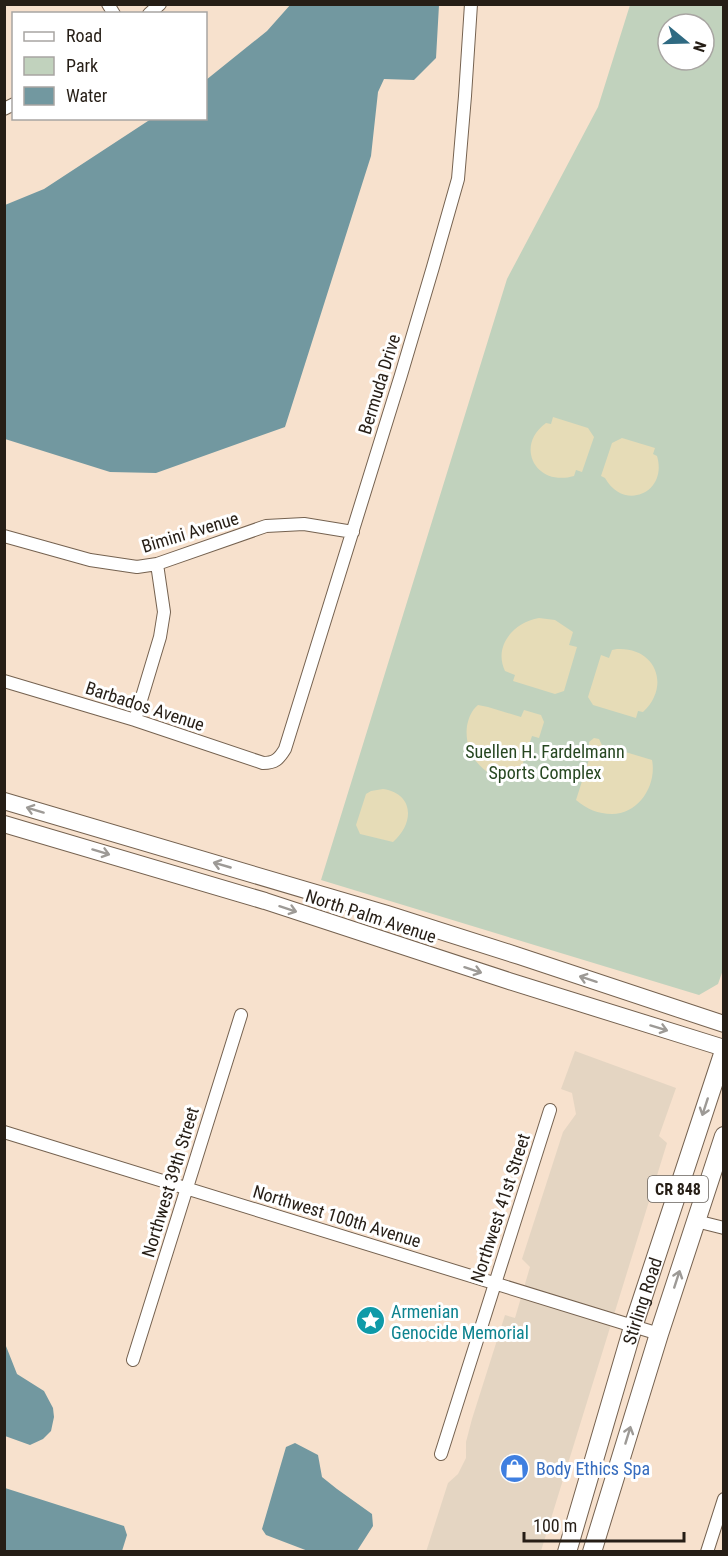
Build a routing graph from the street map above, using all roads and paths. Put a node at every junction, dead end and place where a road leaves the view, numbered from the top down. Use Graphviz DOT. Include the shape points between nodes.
graph roads {
  1 [pos="471,4"];
  2 [pos="353,532"];
  3 [pos="4,536"];
  4 [pos="157,564"];
  5 [pos="4,681"];
  6 [pos="135,720"];
  7 [pos="274,762"];
  8 [pos="4,801"];
  9 [pos="75,822"];
  10 [pos="4,824"];
  11 [pos="69,843"];
  12 [pos="241,1015"];
  13 [pos="723,1024"];
  14 [pos="723,1050"];
  15 [pos="550,1110"];
  16 [pos="4,1132"];
  17 [pos="723,1136"];
  18 [pos="187,1188"];
  19 [pos="696,1221"];
  20 [pos="723,1228"];
  21 [pos="494,1284"];
  22 [pos="633,1326"];
  23 [pos="659,1334"];
  24 [pos="133,1360"];
  25 [pos="441,1454"];
  26 [pos="723,1499"];
  27 [pos="567,1551"];
  28 [pos="592,1551"];
  29 [pos="707,1551"];
  1 -- 2 [label="street, Bermuda Drive" via="458,178"];
  2 -- 4 [label="street, Bimini Avenue" via="304,524 266,526"];
  2 -- 7 [label="street, Bermuda Drive" via="285,749"];
  3 -- 4 [label="street, Bimini Avenue" via="90,560 137,567"];
  4 -- 6 [label="street" via="164,612"];
  5 -- 6 [label="street, Barbados Avenue"];
  6 -- 7 [label="street, Barbados Avenue" via="263,763"];
  9 -- 8 [label="main road, North Palm Avenue, one-way"];
  9 -- 11 [label="main road"];
  13 -- 9 [label="main road, North Palm Avenue, one-way" via="398,918"];
  10 -- 11 [label="main road, North Palm Avenue"];
  11 -- 14 [label="main road, North Palm Avenue, one-way"];
  12 -- 18 [label="street, Northwest 39th Street"];
  14 -- 22 [label="main road, Stirling Road / CR 848, one-way"];
  15 -- 21 [label="street, Northwest 41st Street"];
  16 -- 18 [label="street, Northwest 100th Avenue"];
  17 -- 19 [label="main road, Stirling Road / CR 848"];
  18 -- 21 [label="street, Northwest 100th Avenue"];
  18 -- 24 [label="street, Northwest 39th Street"];
  19 -- 20 [label="street"];
  23 -- 19 [label="main road, Stirling Road / CR 848, one-way"];
  21 -- 22 [label="street, Northwest 100th Avenue"];
  21 -- 25 [label="street, Northwest 41st Street"];
  22 -- 23 [label="street, Northwest 100th Avenue"];
  22 -- 27 [label="main road, Stirling Road / CR 848"];
  28 -- 23 [label="main road, Stirling Road / CR 848, one-way"];
  26 -- 29 [label="street"];
}
